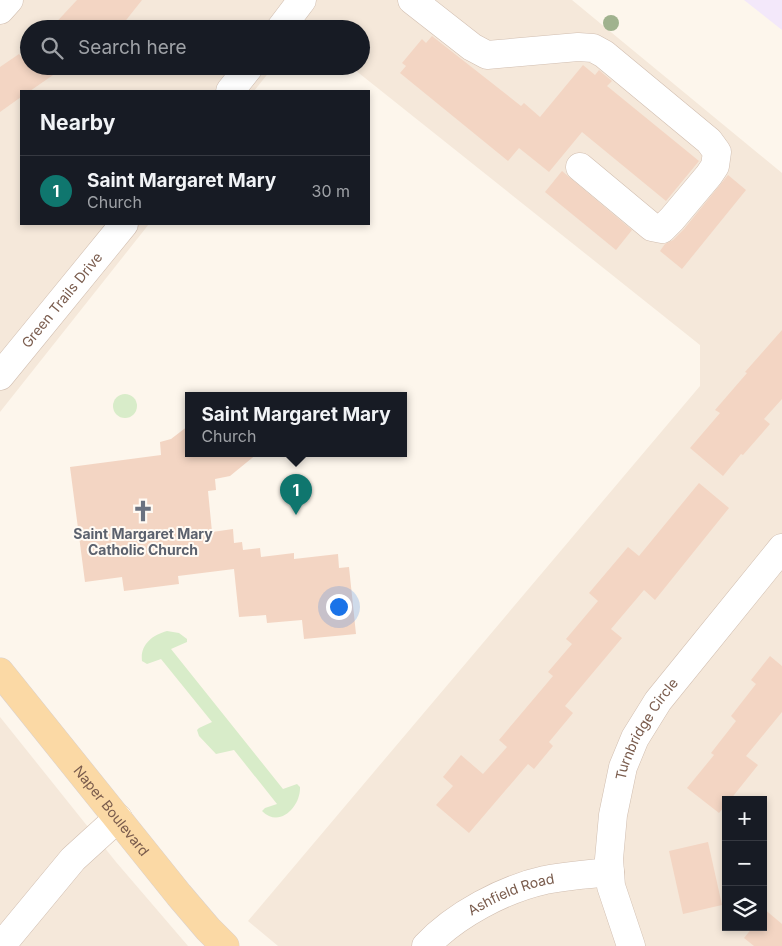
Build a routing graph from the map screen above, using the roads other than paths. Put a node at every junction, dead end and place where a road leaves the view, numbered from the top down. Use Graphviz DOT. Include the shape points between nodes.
graph roads {
  1 [pos="9,0"];
  2 [pos="302,0"];
  3 [pos="412,0"];
  4 [pos="0,10"];
  5 [pos="287,20"];
  6 [pos="243,75"];
  7 [pos="231,90"];
  8 [pos="580,167"];
  9 [pos="123,225"];
  10 [pos="0,376"];
  11 [pos="782,548"];
  12 [pos="0,672"];
  13 [pos="118,818"];
  14 [pos="610,872"];
  15 [pos="1,946"];
  16 [pos="225,946"];
  17 [pos="426,946"];
  18 [pos="631,946"];
  1 -- 4 [label="street"];
  2 -- 5 [label="street"];
  3 -- 8 [label="street" via="487,55 592,48 604,54 709,141 717,152 715,166 709,175 662,229 652,226"];
  6 -- 7 [label="street"];
  9 -- 10 [label="street, Green Trails Drive"];
  11 -- 14 [label="street, Turnbridge Circle" via="658,700 636,738 623,767 612,815"];
  12 -- 13 [label="main road, Naper Boulevard"];
  13 -- 15 [label="street" via="73,858"];
  13 -- 16 [label="main road, Naper Boulevard"];
  14 -- 17 [label="street, Ashfield Road" via="543,881 514,890 479,906 443,930"];
  14 -- 18 [label="street, Turnbridge Circle" via="611,886"];
}
